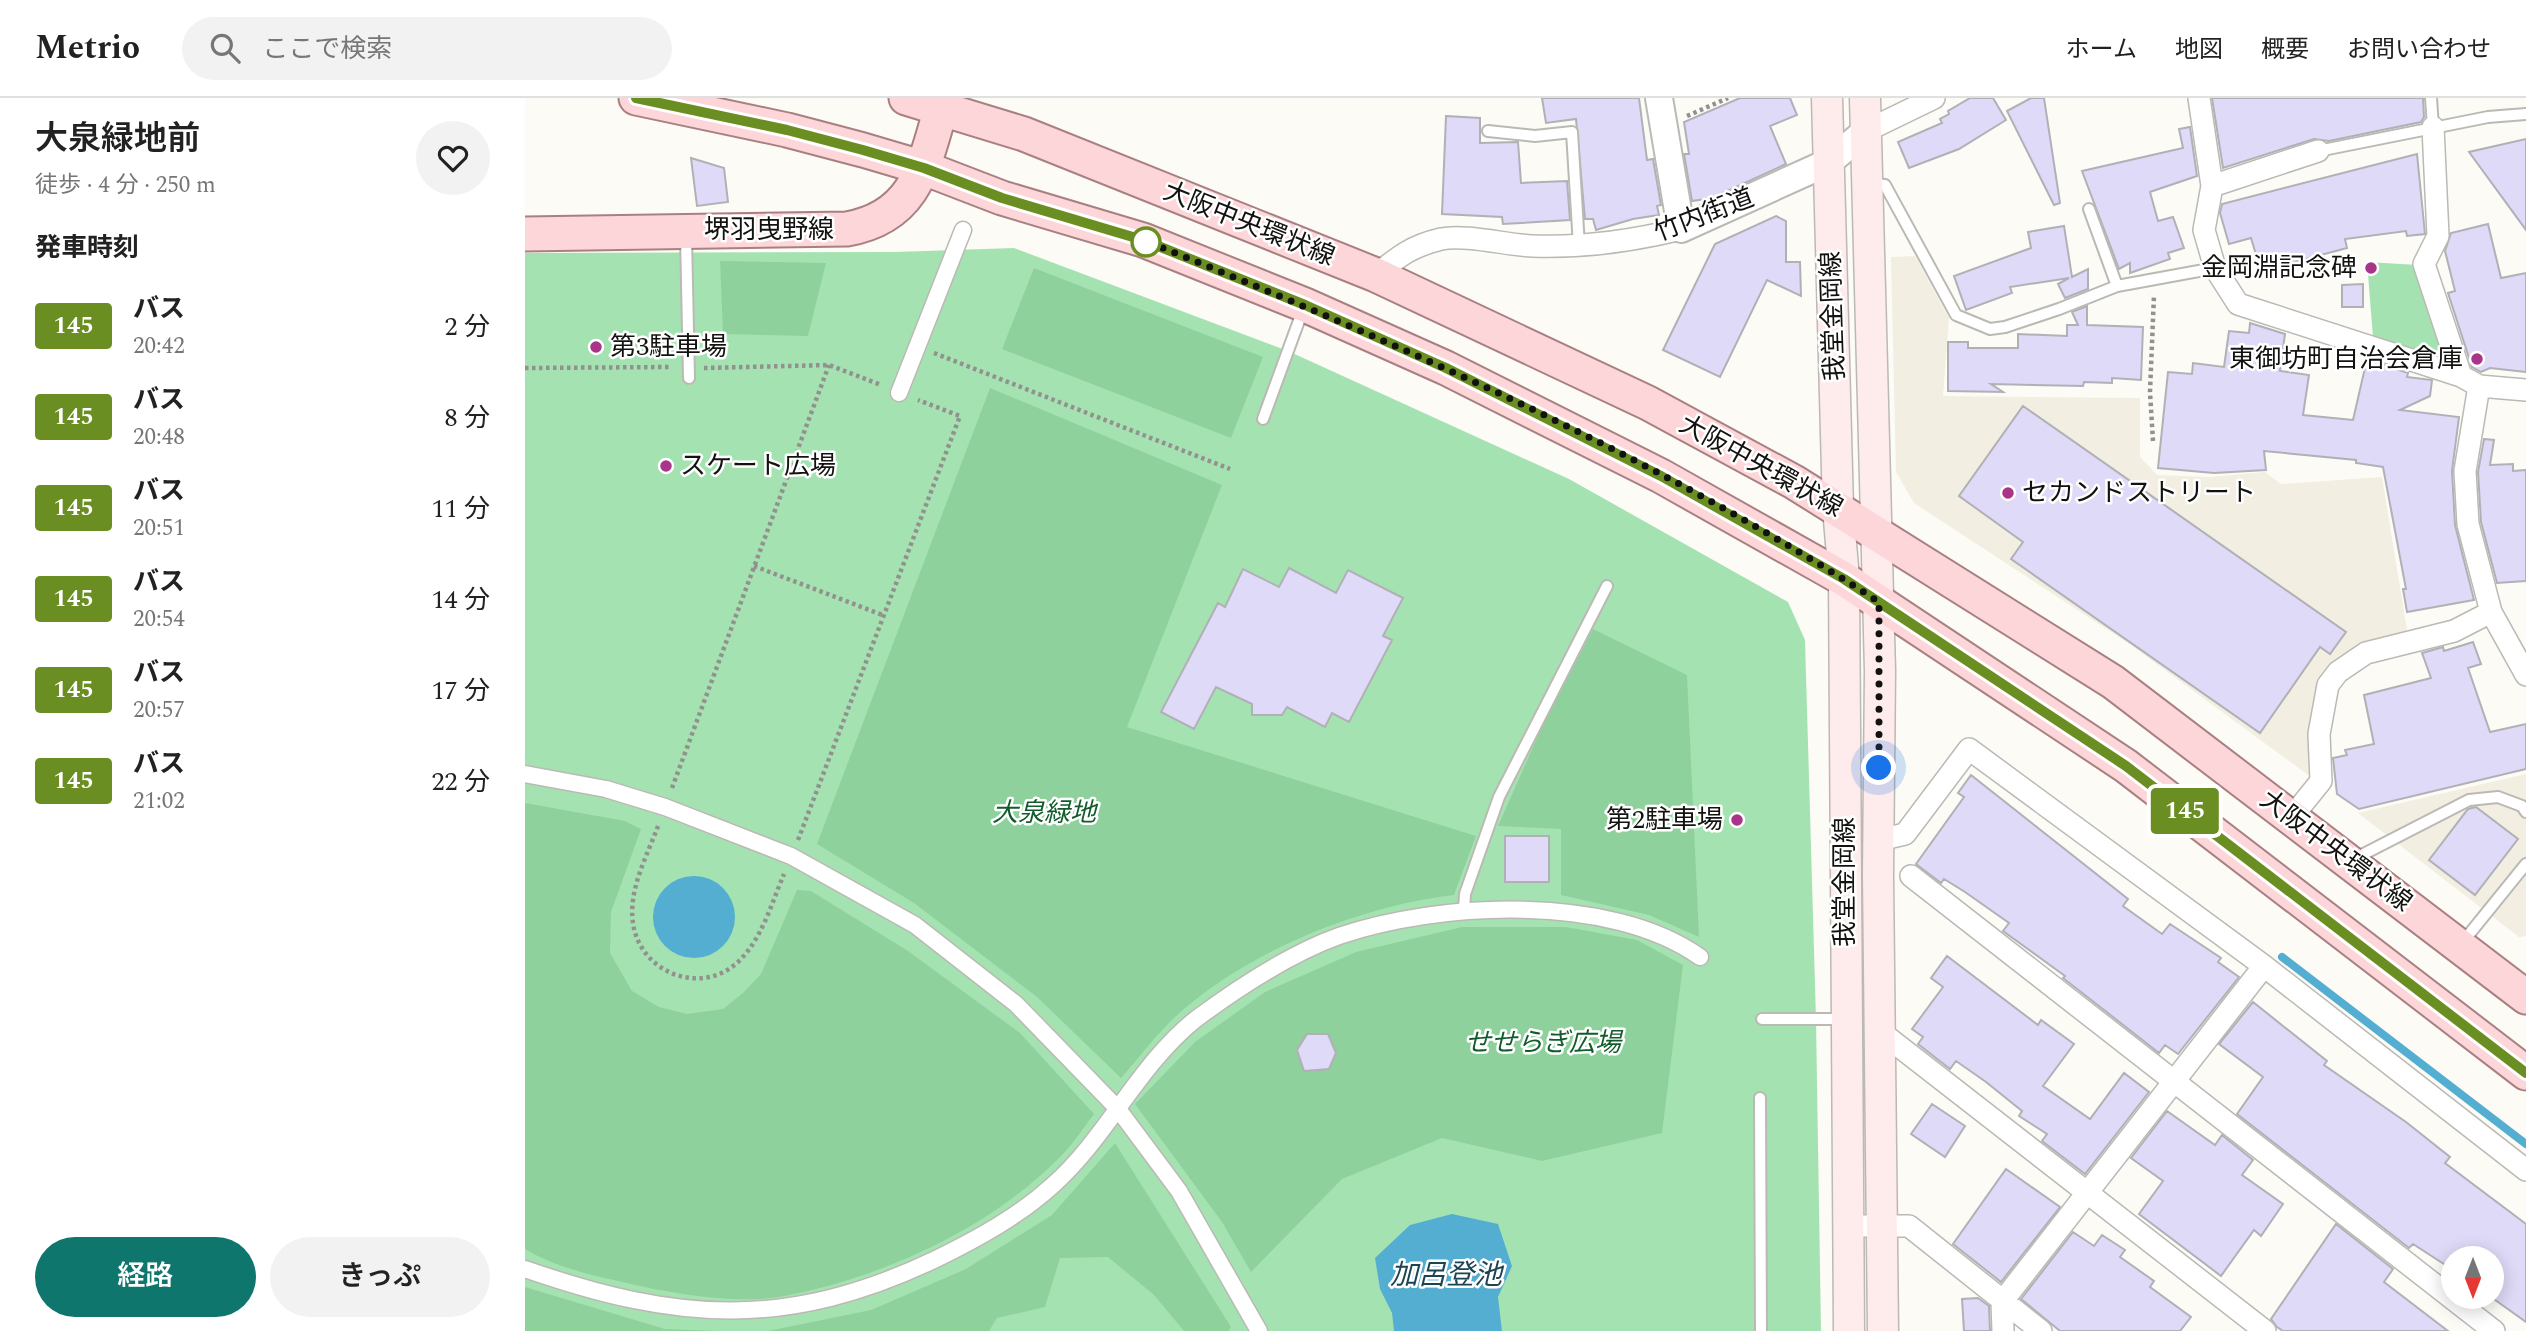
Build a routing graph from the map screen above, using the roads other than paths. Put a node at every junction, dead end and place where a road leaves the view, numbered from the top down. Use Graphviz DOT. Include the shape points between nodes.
graph roads {
  1 [pos="636,98"];
  2 [pos="905,98"];
  3 [pos="1827,98"];
  4 [pos="1865,98"];
  5 [pos="1931,98"];
  6 [pos="2199,98"];
  7 [pos="2431,98"];
  8 [pos="941,108"];
  9 [pos="1661,109"];
  10 [pos="2526,114"];
  11 [pos="2433,127"];
  12 [pos="1488,131"];
  13 [pos="1866,131"];
  14 [pos="2318,151"];
  15 [pos="1829,162"];
  16 [pos="924,168"];
  17 [pos="1868,184"];
  18 [pos="2212,186"];
  19 [pos="2089,209"];
  20 [pos="1681,229"];
  21 [pos="686,230"];
  22 [pos="963,230"];
  23 [pos="525,234"];
  24 [pos="1580,246"];
  25 [pos="2215,268"];
  26 [pos="1376,275"];
  27 [pos="2117,286"];
  28 [pos="1305,305"];
  29 [pos="689,378"];
  30 [pos="2470,381"];
  31 [pos="2526,390"];
  32 [pos="899,393"];
  33 [pos="1262,419"];
  34 [pos="1838,508"];
  35 [pos="1876,533"];
  36 [pos="1844,579"];
  37 [pos="1607,586"];
  38 [pos="1879,602"];
  39 [pos="2491,612"];
  40 [pos="2526,674"];
  41 [pos="525,774"];
  42 [pos="2526,812"];
  43 [pos="2292,817"];
  44 [pos="1879,841"];
  45 [pos="2350,861"];
  46 [pos="2526,864"];
  47 [pos="1911,876"];
  48 [pos="1464,911"];
  49 [pos="2461,946"];
  50 [pos="1700,957"];
  51 [pos="2264,966"];
  52 [pos="2526,997"];
  53 [pos="1762,1019"];
  54 [pos="1845,1019"];
  55 [pos="1882,1033"];
  56 [pos="2526,1073"];
  57 [pos="2173,1082"];
  58 [pos="1760,1098"];
  59 [pos="1118,1109"];
  60 [pos="2526,1170"];
  61 [pos="2085,1192"];
  62 [pos="1884,1225"];
  63 [pos="1848,1226"];
  64 [pos="525,1269"];
  65 [pos="2002,1303"];
  66 [pos="1259,1331"];
  67 [pos="1761,1331"];
  68 [pos="1849,1331"];
  69 [pos="1883,1331"];
  70 [pos="2003,1331"];
  71 [pos="2041,1331"];
  72 [pos="2265,1331"];
  73 [pos="2494,1331"];
  1 -- 16 [label="main road, 大阪中央環状線" via="787,130"];
  2 -- 8 [label="main road, 大阪中央環状線"];
  3 -- 15 [label="main road, 我堂金岡線"];
  4 -- 13 [label="main road, 我堂金岡線"];
  5 -- 13 [label="street, 竹内街道"];
  6 -- 18 [label="street"];
  7 -- 11 [label="lane"];
  8 -- 16 [label="main road, 堺羽曳野線"];
  8 -- 26 [label="main road, 大阪中央環状線" via="1024,134"];
  9 -- 20 [label="street"];
  10 -- 11 [label="lane"];
  11 -- 14 [label="lane"];
  11 -- 30 [label="street" via="2438,236 2424,264"];
  12 -- 24 [label="lane" via="1535,136 1572,132"];
  13 -- 15 [label="street, 竹内街道"];
  13 -- 17 [label="main road, 我堂金岡線"];
  14 -- 18 [label="street"];
  15 -- 20 [label="street, 竹内街道"];
  15 -- 34 [label="main road, 我堂金岡線"];
  16 -- 21 [label="main road, 堺羽曳野線" via="894,212 872,225"];
  16 -- 28 [label="main road, 大阪中央環状線" via="1002,198 1143,240"];
  17 -- 27 [label="lane" via="1885,185 1956,314 1975,325 2005,327"];
  17 -- 35 [label="main road, 我堂金岡線"];
  18 -- 25 [label="street" via="2204,230"];
  19 -- 27 [label="lane"];
  20 -- 24 [label="street, 竹内街道" via="1623,243"];
  21 -- 23 [label="main road, 堺羽曳野線"];
  21 -- 29 [label="lane"];
  22 -- 32 [label="street"];
  24 -- 26 [label="street, 竹内街道" via="1445,238 1406,250"];
  25 -- 27 [label="lane"];
  25 -- 30 [label="street" via="2238,304"];
  26 -- 34 [label="main road, 大阪中央環状線" via="1648,403"];
  28 -- 33 [label="lane"];
  28 -- 36 [label="main road, 大阪中央環状線" via="1446,368 1649,470"];
  30 -- 31 [label="street"];
  30 -- 39 [label="street" via="2464,496"];
  34 -- 35 [label="main road, 大阪中央環状線"];
  34 -- 36 [label="main road, 我堂金岡線"];
  35 -- 38 [label="main road, 我堂金岡線"];
  35 -- 43 [label="main road, 大阪中央環状線" via="2113,682"];
  36 -- 38 [label="main road, 大阪中央環状線"];
  36 -- 54 [label="main road, 我堂金岡線"];
  37 -- 48 [label="lane" via="1499,797 1465,894"];
  38 -- 44 [label="main road, 我堂金岡線"];
  38 -- 56 [label="main road, 大阪中央環状線" via="2126,766"];
  39 -- 40 [label="street"];
  39 -- 43 [label="street" via="2454,631 2366,653 2338,672 2328,685 2319,734 2321,781"];
  41 -- 59 [label="street" via="605,789 665,807 792,856 915,925 1016,1004"];
  42 -- 45 [label="lane" via="2498,797 2469,800"];
  43 -- 45 [label="main road, 大阪中央環状線"];
  44 -- 51 [label="street" via="1905,834 1969,749"];
  44 -- 55 [label="main road, 我堂金岡線"];
  45 -- 49 [label="main road, 大阪中央環状線"];
  46 -- 49 [label="lane"];
  47 -- 57 [label="street"];
  48 -- 50 [label="street" via="1542,909 1589,916 1663,936"];
  48 -- 59 [label="street" via="1401,919 1337,937 1260,975 1193,1021"];
  49 -- 52 [label="main road, 大阪中央環状線"];
  51 -- 57 [label="street"];
  51 -- 60 [label="street"];
  53 -- 54 [label="lane"];
  54 -- 63 [label="main road, 我堂金岡線"];
  55 -- 61 [label="street"];
  55 -- 62 [label="main road, 我堂金岡線"];
  57 -- 61 [label="street"];
  57 -- 73 [label="street"];
  58 -- 67 [label="lane"];
  59 -- 64 [label="street" via="1054,1185 983,1236 897,1278 839,1298 777,1310 716,1313 652,1305"];
  59 -- 66 [label="street" via="1179,1191"];
  61 -- 65 [label="street"];
  61 -- 72 [label="street"];
  62 -- 63 [label="street"];
  62 -- 65 [label="street" via="1909,1226"];
  62 -- 69 [label="main road, 我堂金岡線"];
  63 -- 68 [label="main road, 我堂金岡線"];
  65 -- 70 [label="street"];
  65 -- 71 [label="street"];
}
